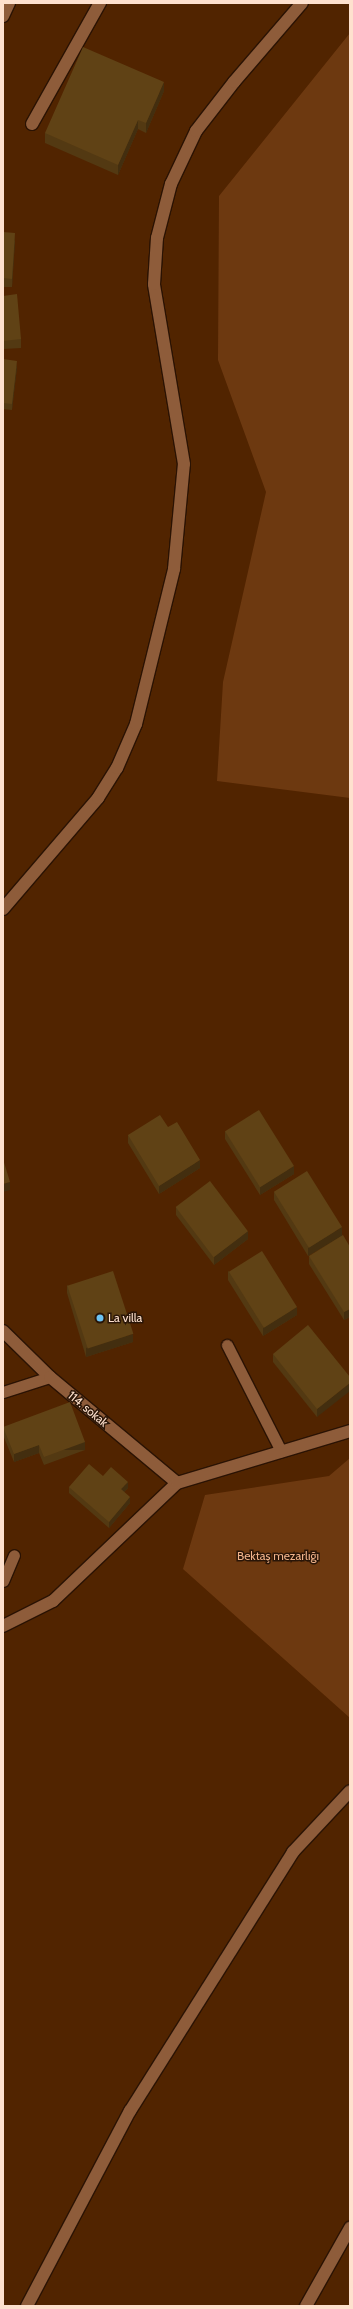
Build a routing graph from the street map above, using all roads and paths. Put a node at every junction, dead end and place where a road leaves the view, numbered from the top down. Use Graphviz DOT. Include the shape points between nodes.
graph roads {
  1 [pos="9,3"];
  2 [pos="100,3"];
  3 [pos="302,3"];
  4 [pos="3,16"];
  5 [pos="32,124"];
  6 [pos="3,909"];
  7 [pos="3,1331"];
  8 [pos="227,1345"];
  9 [pos="50,1378"];
  10 [pos="3,1392"];
  11 [pos="350,1431"];
  12 [pos="281,1451"];
  13 [pos="177,1483"];
  14 [pos="14,1555"];
  15 [pos="3,1581"];
  16 [pos="3,1626"];
  17 [pos="350,1791"];
  18 [pos="350,2228"];
  19 [pos="27,2306"];
  20 [pos="306,2306"];
  1 -- 4 [label="street"];
  2 -- 5 [label="street"];
  3 -- 6 [label="street" via="196,131 171,184 157,238 154,284 184,464 174,569 136,724 117,768 98,798"];
  7 -- 9 [label="street, 114. sokak"];
  8 -- 12 [label="lane"];
  9 -- 10 [label="lane"];
  9 -- 13 [label="street, 114. sokak"];
  11 -- 12 [label="street"];
  12 -- 13 [label="street"];
  13 -- 16 [label="street" via="53,1601"];
  14 -- 15 [label="lane"];
  17 -- 19 [label="street" via="292,1852 130,2111"];
  18 -- 20 [label="street"];
}
